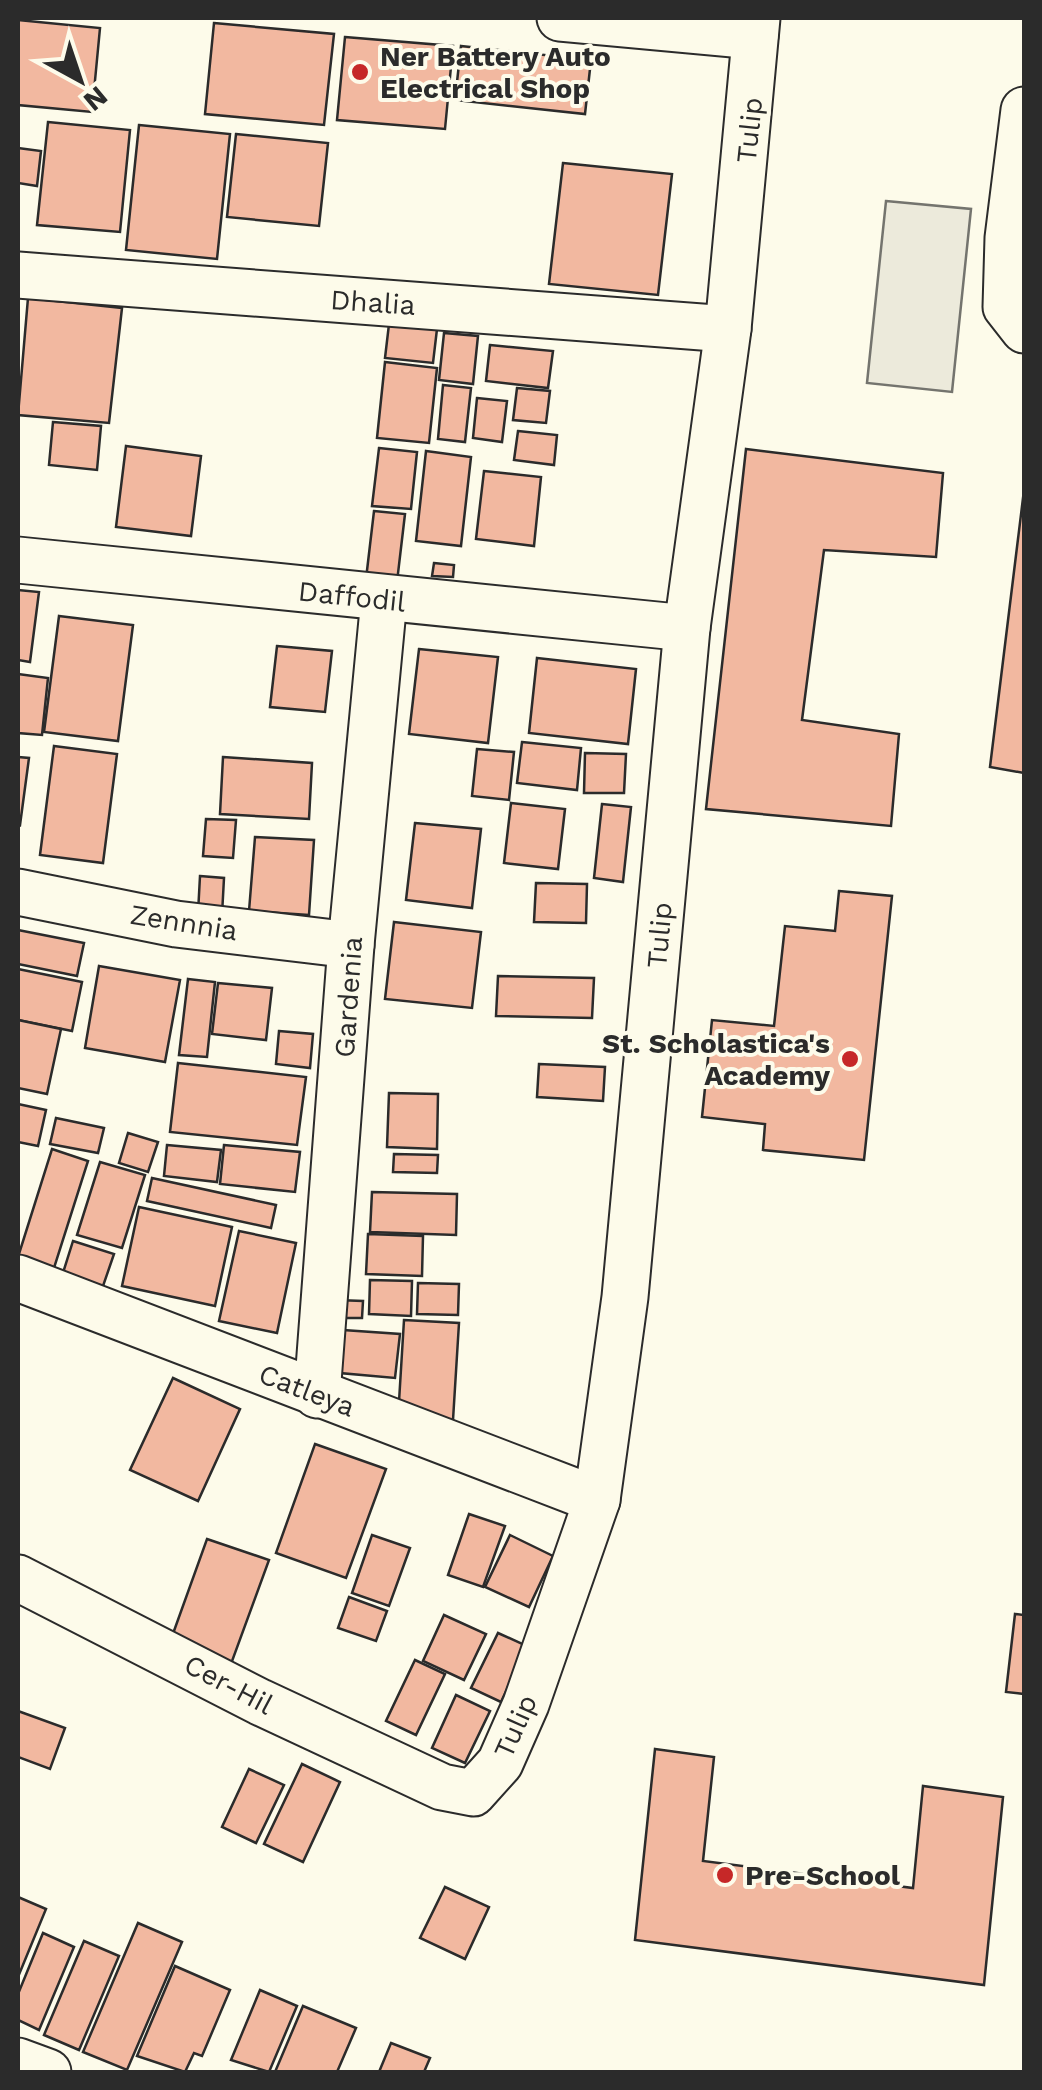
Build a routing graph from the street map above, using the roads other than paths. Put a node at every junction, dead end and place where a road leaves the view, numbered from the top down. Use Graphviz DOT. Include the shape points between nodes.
graph roads {
  1 [pos="560,18"];
  2 [pos="756,27"];
  3 [pos="1024,110"];
  4 [pos="18,275"];
  5 [pos="728,329"];
  6 [pos="1024,330"];
  7 [pos="18,560"];
  8 [pos="384,599"];
  9 [pos="687,628"];
  10 [pos="18,892"];
  11 [pos="351,946"];
  12 [pos="18,1278"];
  13 [pos="317,1395"];
  14 [pos="597,1500"];
  15 [pos="18,1578"];
  16 [pos="442,1787"];
  17 [pos="18,2061"];
  18 [pos="48,2072"];
  1 -- 2 [label="street"];
  2 -- 5 [label="street, Tulip"];
  3 -- 6 [label="street" via="1006,307"];
  4 -- 5 [label="street, Dhalia"];
  5 -- 9 [label="street, Tulip"];
  7 -- 8 [label="street, Daffodil"];
  8 -- 9 [label="street, Daffodil"];
  8 -- 11 [label="street, Gardenia"];
  9 -- 14 [label="street, Tulip" via="626,1296"];
  10 -- 11 [label="street, Zennnia" via="176,924"];
  11 -- 13 [label="street, Gardenia"];
  12 -- 13 [label="street, Catleya"];
  13 -- 14 [label="street, Catleya"];
  14 -- 16 [label="street, Tulip" via="500,1762 473,1793"];
  15 -- 16 [label="street, Cer-Hil"];
  17 -- 18 [label="street"];
}
